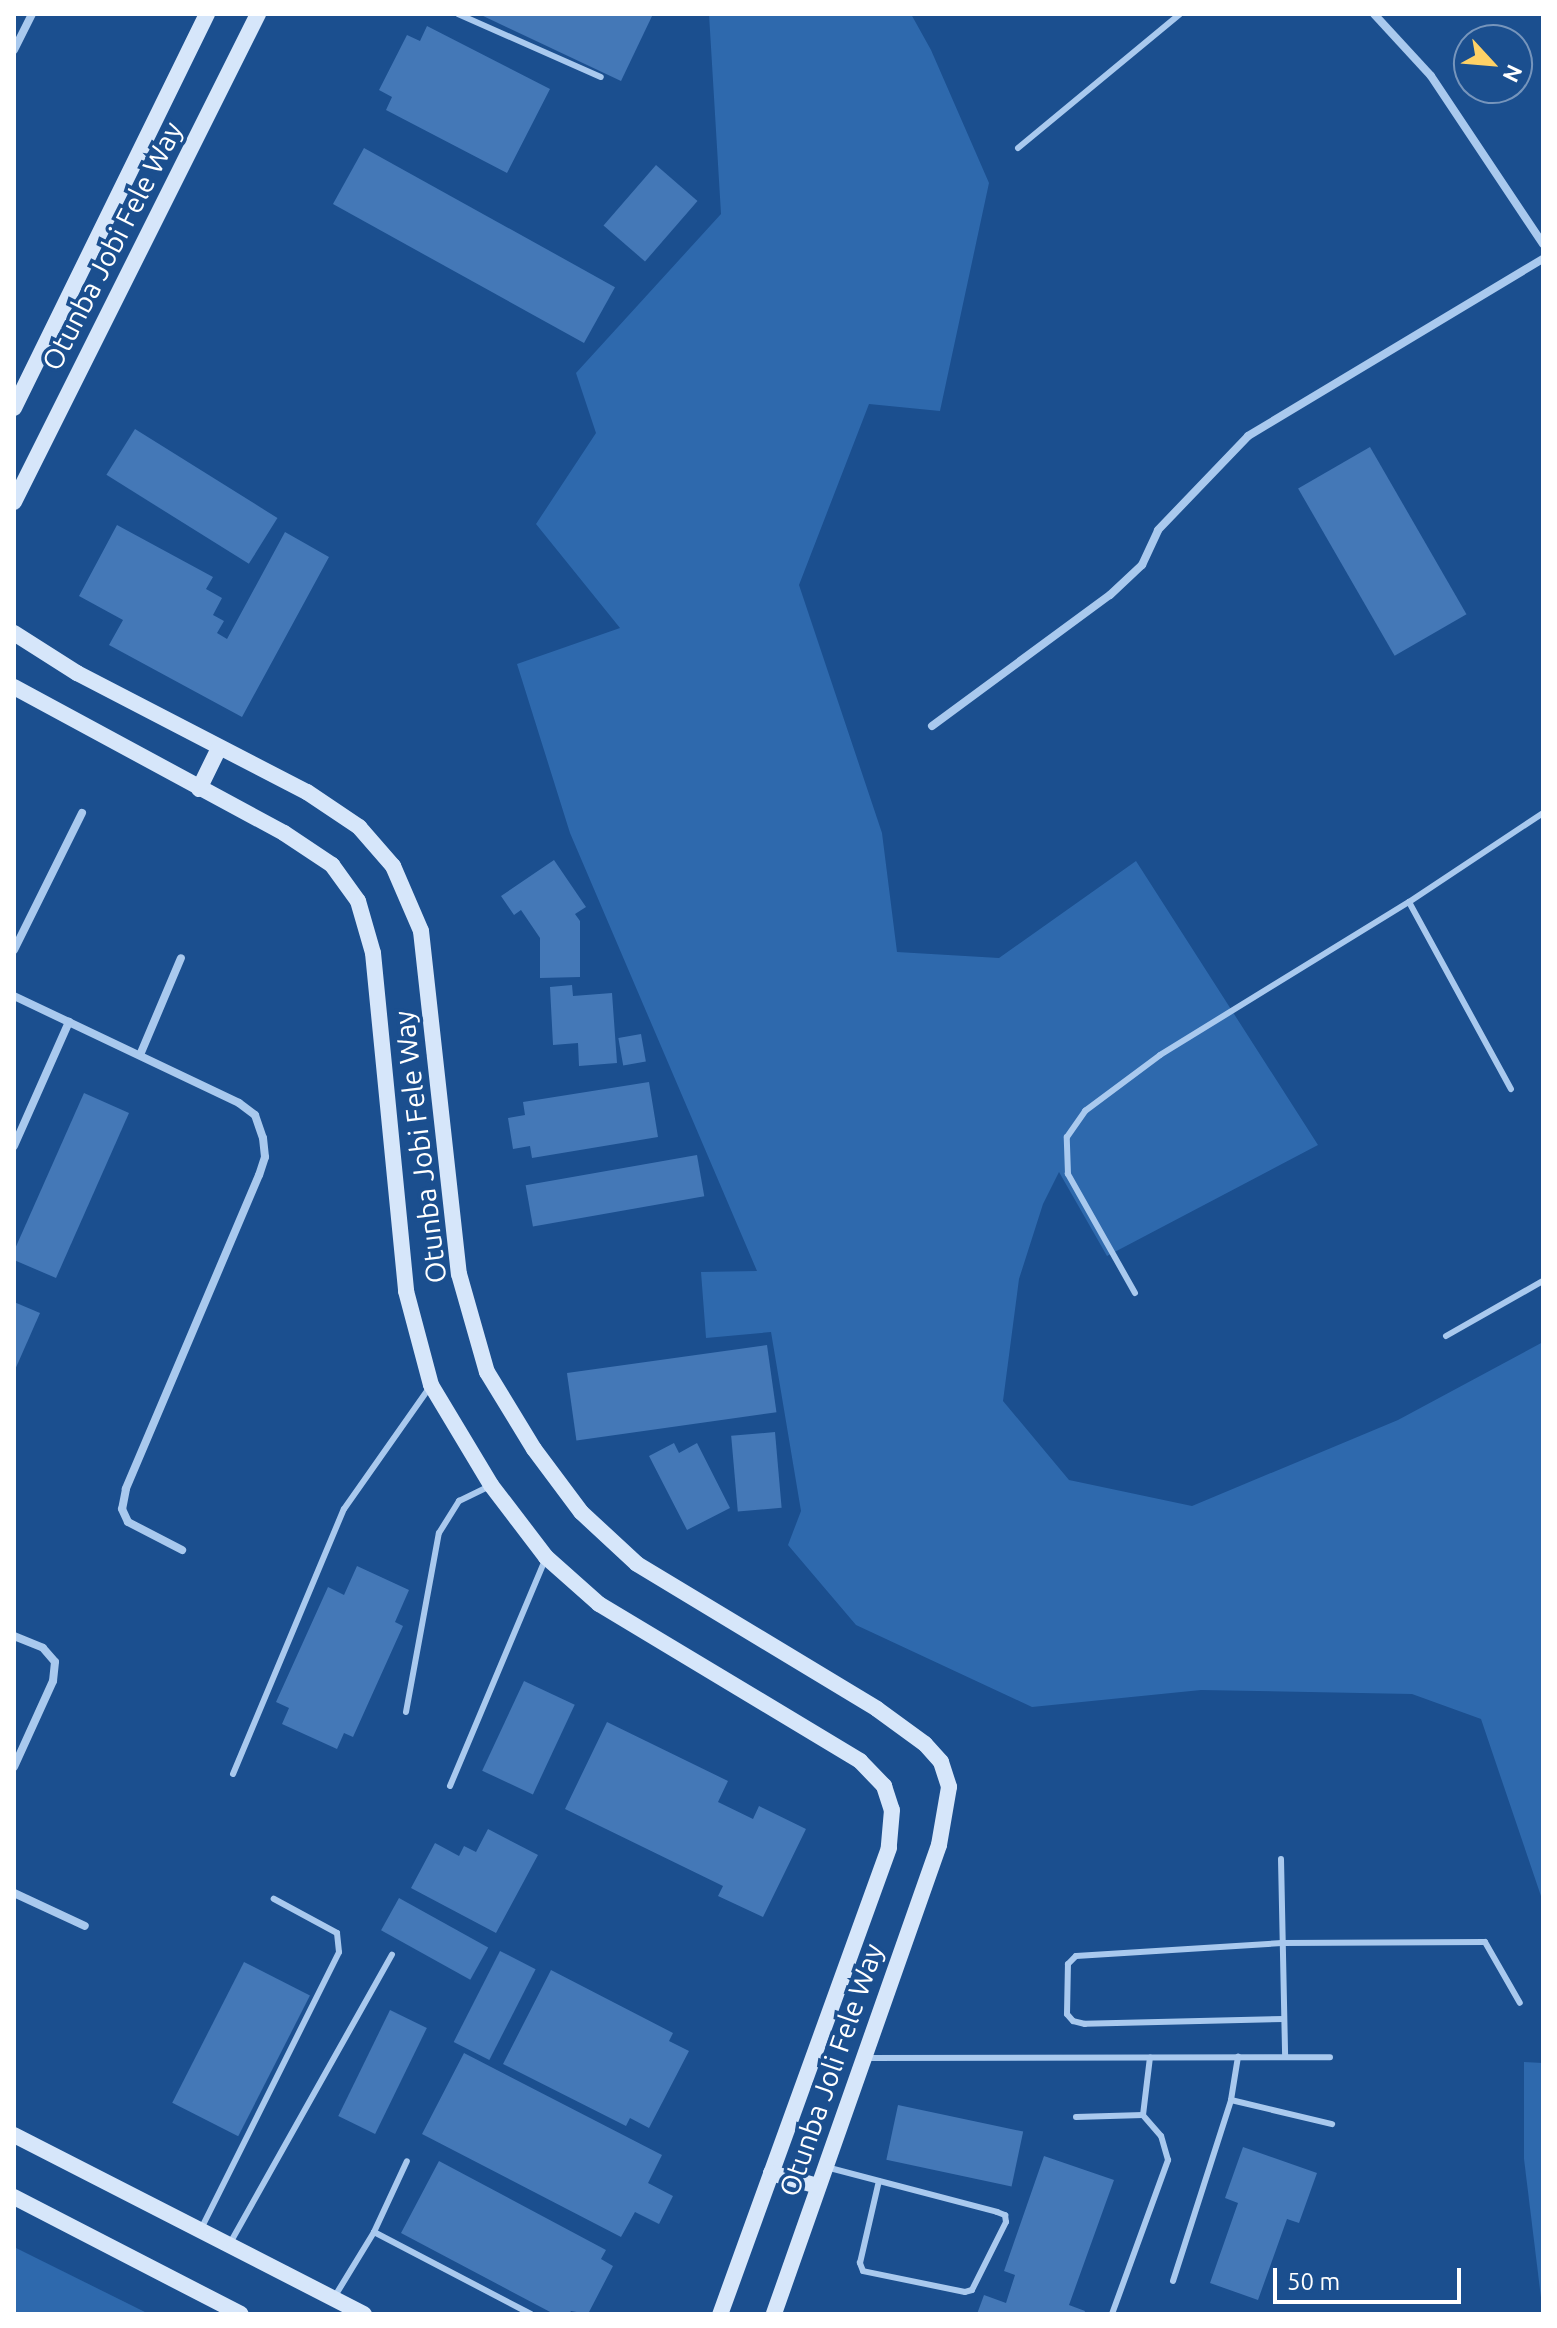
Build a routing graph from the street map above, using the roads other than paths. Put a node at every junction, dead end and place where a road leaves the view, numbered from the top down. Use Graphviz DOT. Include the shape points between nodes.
graph roads {
  1 [pos="32,14"];
  2 [pos="207,14"];
  3 [pos="258,14"];
  4 [pos="458,14"];
  5 [pos="1180,14"];
  6 [pos="1374,14"];
  7 [pos="14,50"];
  8 [pos="601,77"];
  9 [pos="1018,148"];
  10 [pos="1543,244"];
  11 [pos="1543,259"];
  12 [pos="14,408"];
  13 [pos="14,502"];
  14 [pos="14,633"];
  15 [pos="14,687"];
  16 [pos="932,726"];
  17 [pos="219,748"];
  18 [pos="199,789"];
  19 [pos="82,813"];
  20 [pos="1543,813"];
  21 [pos="1409,902"];
  22 [pos="14,950"];
  23 [pos="181,958"];
  24 [pos="14,996"];
  25 [pos="69,1022"];
  26 [pos="140,1055"];
  27 [pos="1511,1089"];
  28 [pos="14,1146"];
  29 [pos="1543,1281"];
  30 [pos="1135,1293"];
  31 [pos="1446,1336"];
  32 [pos="431,1385"];
  33 [pos="491,1485"];
  34 [pos="182,1550"];
  35 [pos="546,1557"];
  36 [pos="14,1636"];
  37 [pos="406,1712"];
  38 [pos="14,1767"];
  39 [pos="233,1774"];
  40 [pos="450,1786"];
  41 [pos="939,1845"];
  42 [pos="889,1848"];
  43 [pos="1281,1859"];
  44 [pos="14,1893"];
  45 [pos="274,1899"];
  46 [pos="85,1926"];
  47 [pos="1282,1943"];
  48 [pos="392,1955"];
  49 [pos="1520,2003"];
  50 [pos="1284,2019"];
  51 [pos="1150,2057"];
  52 [pos="1238,2057"];
  53 [pos="1285,2057"];
  54 [pos="1330,2057"];
  55 [pos="863,2058"];
  56 [pos="1231,2100"];
  57 [pos="1143,2115"];
  58 [pos="1076,2117"];
  59 [pos="1332,2124"];
  60 [pos="14,2135"];
  61 [pos="407,2161"];
  62 [pos="825,2167"];
  63 [pos="771,2173"];
  64 [pos="879,2181"];
  65 [pos="818,2186"];
  66 [pos="14,2197"];
  67 [pos="200,2230"];
  68 [pos="374,2232"];
  69 [pos="228,2245"];
  70 [pos="1173,2281"];
  71 [pos="333,2299"];
  72 [pos="241,2314"];
  73 [pos="364,2314"];
  74 [pos="531,2314"];
  75 [pos="720,2314"];
  76 [pos="774,2314"];
  77 [pos="1112,2314"];
  1 -- 7 [label="street"];
  2 -- 12 [label="street, Otunba Jobi Fele Way"];
  3 -- 13 [label="street, Otunba Jobi Fele Way"];
  4 -- 8 [label="lane"];
  5 -- 9 [label="lane"];
  6 -- 10 [label="street" via="1431,76"];
  11 -- 16 [label="street" via="1248,436 1158,530 1142,565 1110,595"];
  14 -- 17 [label="street, Otunba Jobi Fele Way" via="77,673"];
  15 -- 18 [label="street, Otunba Jobi Fele Way"];
  17 -- 18 [label="street"];
  17 -- 41 [label="street, Otunba Jobi Fele Way" via="307,792 359,827 393,866 421,931 459,1274 487,1372 534,1449 581,1512 637,1564 877,1709 925,1744 941,1762 949,1787"];
  18 -- 32 [label="street, Otunba Jobi Fele Way" via="332,865 358,901 373,953 406,1291"];
  19 -- 22 [label="street"];
  20 -- 21 [label="lane"];
  21 -- 27 [label="lane"];
  21 -- 30 [label="lane" via="1160,1055 1085,1111 1067,1137 1068,1174"];
  23 -- 26 [label="street"];
  24 -- 25 [label="street"];
  25 -- 26 [label="street"];
  25 -- 28 [label="street"];
  26 -- 34 [label="street" via="255,1115 264,1147 259,1175 124,1499 128,1522"];
  29 -- 31 [label="lane"];
  32 -- 33 [label="street, Otunba Jobi Fele Way"];
  32 -- 39 [label="lane" via="344,1509"];
  33 -- 35 [label="street, Otunba Jobi Fele Way"];
  33 -- 37 [label="lane" via="459,1501 439,1533"];
  35 -- 40 [label="lane"];
  35 -- 42 [label="street, Otunba Jobi Fele Way" via="599,1604 860,1761 884,1786 892,1810"];
  36 -- 38 [label="street" via="43,1648 55,1662 53,1681"];
  41 -- 55 [label="street, Otunba Joli Fele Way"];
  42 -- 63 [label="street, Otunba Joli Fele Way"];
  43 -- 47 [label="lane"];
  44 -- 46 [label="street"];
  45 -- 67 [label="lane" via="337,1933 339,1952"];
  47 -- 49 [label="lane" via="1485,1942"];
  47 -- 50 [label="lane"];
  47 -- 50 [label="lane" via="1076,1956 1068,1964 1067,2014 1085,2024"];
  48 -- 69 [label="lane"];
  50 -- 53 [label="lane"];
  51 -- 52 [label="lane"];
  51 -- 55 [label="lane"];
  51 -- 57 [label="lane"];
  52 -- 53 [label="lane"];
  52 -- 56 [label="lane"];
  53 -- 54 [label="lane"];
  55 -- 62 [label="street, Otunba Joli Fele Way"];
  56 -- 59 [label="lane"];
  56 -- 70 [label="lane"];
  57 -- 58 [label="lane"];
  57 -- 77 [label="lane" via="1161,2136 1168,2160"];
  60 -- 67 [label="street"];
  61 -- 68 [label="lane"];
  62 -- 64 [label="lane"];
  62 -- 65 [label="street, Otunba Joli Fele Way"];
  63 -- 65 [label="street"];
  63 -- 75 [label="street, Otunba Joli Fele Way"];
  64 -- 64 [label="lane" via="860,2263 863,2271 972,2290 1005,2215"];
  65 -- 76 [label="street, Otunba Joli Fele Way"];
  66 -- 72 [label="street"];
  67 -- 69 [label="street"];
  68 -- 71 [label="lane"];
  68 -- 74 [label="lane"];
  69 -- 71 [label="street"];
  71 -- 73 [label="street"];
}
